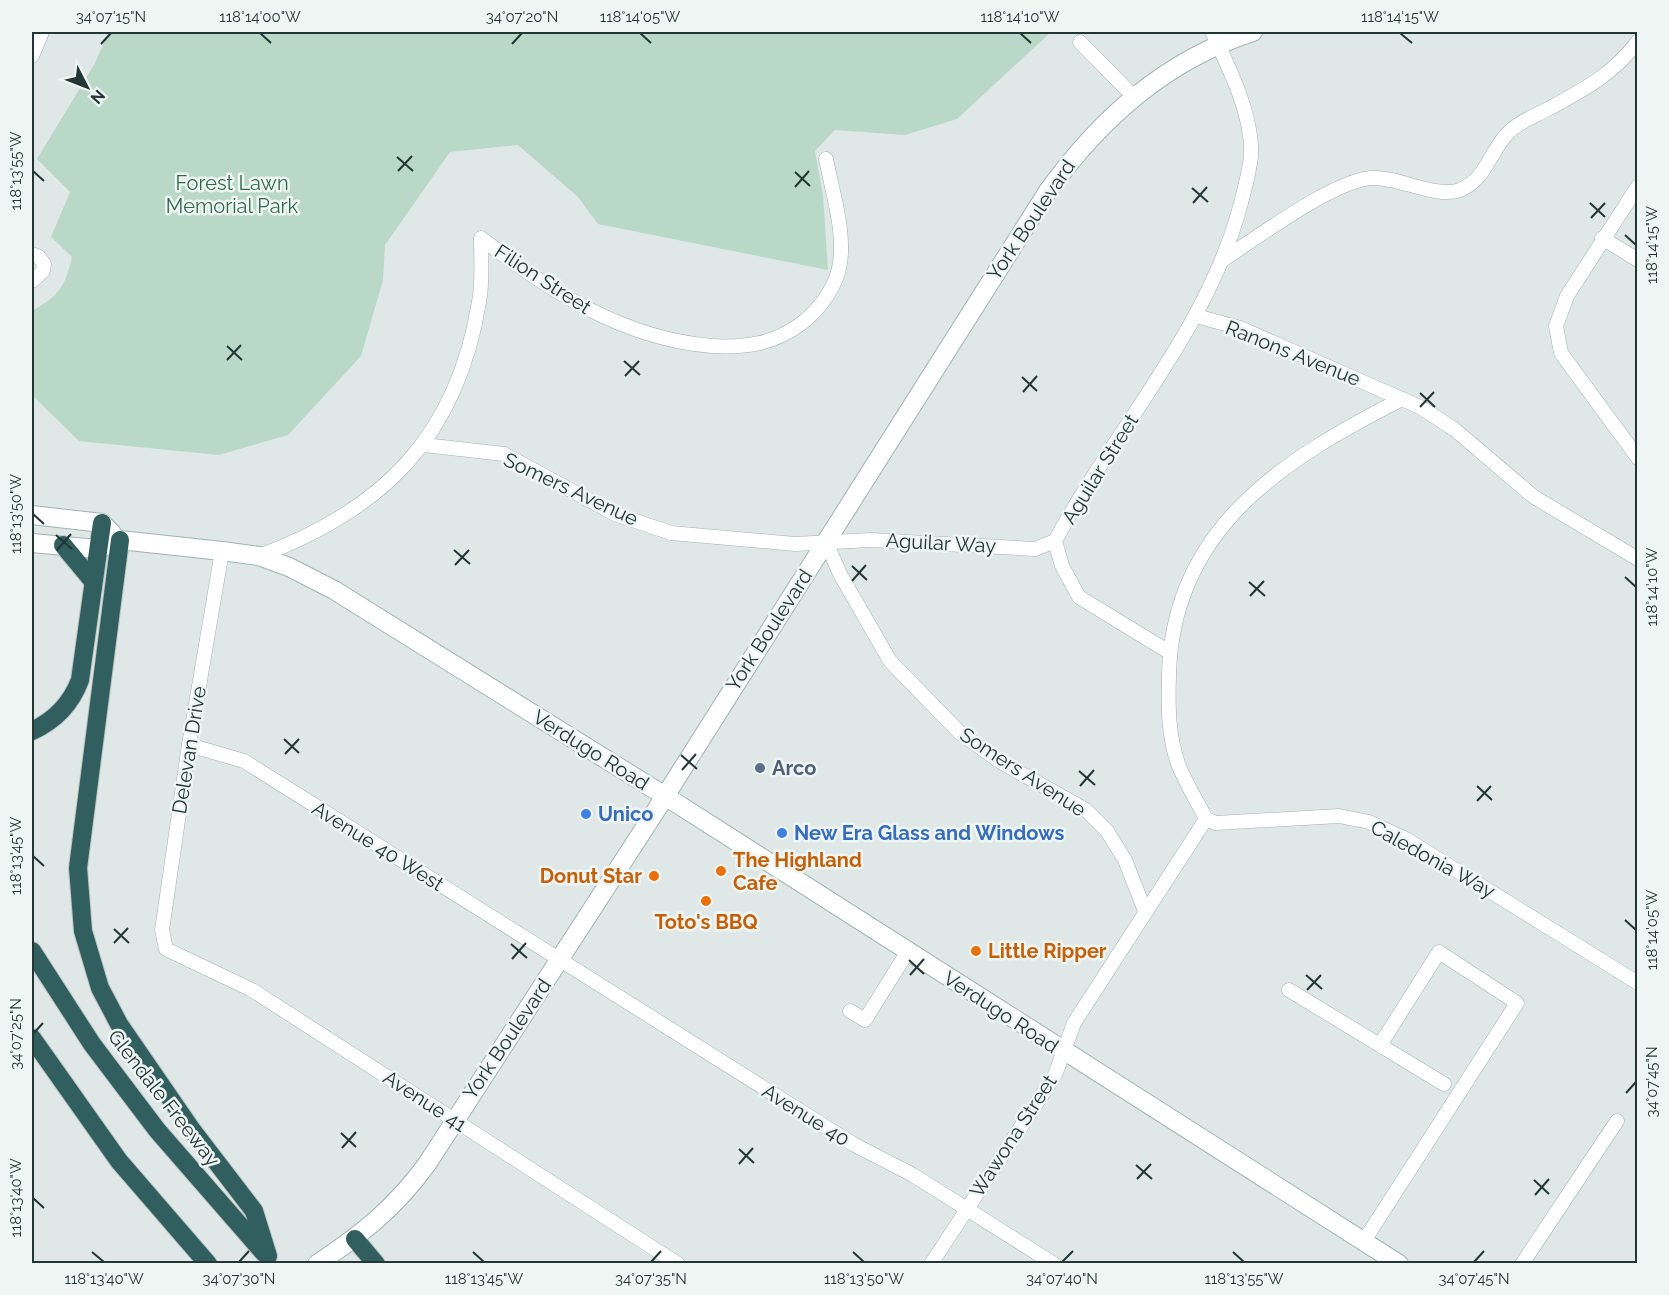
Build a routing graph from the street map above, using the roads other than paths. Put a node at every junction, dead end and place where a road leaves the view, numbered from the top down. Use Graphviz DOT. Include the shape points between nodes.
graph roads {
  1 [pos="42,32"];
  2 [pos="1253,32"];
  3 [pos="1215,38"];
  4 [pos="1638,41"];
  5 [pos="1080,42"];
  6 [pos="32,56"];
  7 [pos="1133,96"];
  8 [pos="826,159"];
  9 [pos="1638,186"];
  10 [pos="1602,238"];
  11 [pos="32,254"];
  12 [pos="1224,259"];
  13 [pos="1638,260"];
  14 [pos="32,281"];
  15 [pos="1196,316"];
  16 [pos="1402,399"];
  17 [pos="424,445"];
  18 [pos="1638,458"];
  19 [pos="32,515"];
  20 [pos="102,523"];
  21 [pos="120,540"];
  22 [pos="1055,541"];
  23 [pos="826,542"];
  24 [pos="32,543"];
  25 [pos="63,545"];
  26 [pos="97,549"];
  27 [pos="222,551"];
  28 [pos="259,556"];
  29 [pos="1638,559"];
  30 [pos="92,580"];
  31 [pos="1169,652"];
  32 [pos="32,731"];
  33 [pos="189,745"];
  34 [pos="665,796"];
  35 [pos="1206,819"];
  36 [pos="1145,911"];
  37 [pos="166,949"];
  38 [pos="32,951"];
  39 [pos="908,951"];
  40 [pos="560,961"];
  41 [pos="1638,983"];
  42 [pos="1289,990"];
  43 [pos="850,1011"];
  44 [pos="32,1038"];
  45 [pos="1380,1046"];
  46 [pos="1063,1052"];
  47 [pos="1444,1084"];
  48 [pos="454,1119"];
  49 [pos="1617,1121"];
  50 [pos="967,1207"];
  51 [pos="355,1239"];
  52 [pos="1364,1241"];
  53 [pos="266,1253"];
  54 [pos="208,1263"];
  55 [pos="317,1263"];
  56 [pos="376,1263"];
  57 [pos="678,1263"];
  58 [pos="931,1263"];
  59 [pos="1054,1263"];
  60 [pos="1399,1263"];
  61 [pos="1522,1263"];
  1 -- 6 [label="street"];
  2 -- 3 [label="main road, York Boulevard"];
  3 -- 7 [label="main road, York Boulevard"];
  3 -- 12 [label="street" via="1245,111 1251,155"];
  4 -- 12 [label="street" via="1610,74 1508,133 1485,171 1458,191 1373,178 1353,181"];
  5 -- 7 [label="street"];
  7 -- 23 [label="main road, York Boulevard" via="1079,150 1048,190"];
  8 -- 17 [label="street, Filion Street" via="840,264 825,299 813,315 769,342 740,348 657,338 607,319 560,293 527,274 481,238 480,300 470,346"];
  9 -- 10 [label="street"];
  10 -- 13 [label="street"];
  10 -- 18 [label="street" via="1567,296 1556,326 1561,353"];
  11 -- 14 [label="street" via="44,264 43,271"];
  12 -- 15 [label="street"];
  15 -- 16 [label="street, Ranons Avenue" via="1240,328"];
  15 -- 22 [label="street, Aguilar Street"];
  16 -- 29 [label="street, Ranons Avenue" via="1454,429 1534,497"];
  16 -- 31 [label="street" via="1348,426 1288,466 1226,520 1195,564 1174,622"];
  17 -- 23 [label="street, Somers Avenue" via="504,454 615,514 671,533 795,544"];
  17 -- 28 [label="street, Filion Street" via="383,489 354,509 297,542"];
  19 -- 20 [label="main road"];
  20 -- 21 [label="main road"];
  20 -- 26 [label="highway"];
  21 -- 26 [label="main road, Verdugo Road"];
  21 -- 27 [label="main road, Verdugo Road"];
  21 -- 53 [label="highway" via="79,856 83,931 100,988 119,1024 254,1211"];
  22 -- 23 [label="street, Aguilar Way" via="1035,549 882,540"];
  22 -- 31 [label="street, Aguilar Street" via="1062,566 1079,597"];
  23 -- 34 [label="main road, York Boulevard"];
  23 -- 36 [label="street, Somers Avenue" via="890,661 959,732 999,761 1086,810 1107,831 1125,860"];
  24 -- 25 [label="main road, Verdugo Road"];
  25 -- 26 [label="main road, Verdugo Road"];
  25 -- 30 [label="highway"];
  26 -- 30 [label="highway"];
  27 -- 28 [label="main road, Verdugo Road"];
  27 -- 33 [label="street, Delevan Drive"];
  28 -- 34 [label="main road, Verdugo Road" via="334,590"];
  30 -- 32 [label="highway" via="80,680 59,714"];
  31 -- 35 [label="street" via="1172,738 1178,764"];
  33 -- 37 [label="street, Delevan Drive" via="162,930"];
  33 -- 40 [label="street, Avenue 40 West" via="244,761"];
  34 -- 39 [label="main road, Verdugo Road"];
  34 -- 40 [label="main road, York Boulevard"];
  35 -- 36 [label="street, Wawona Street"];
  35 -- 41 [label="street, Caledonia Way" via="1216,823 1339,816 1369,822 1436,857"];
  36 -- 46 [label="street, Wawona Street" via="1074,1023"];
  37 -- 48 [label="street, Avenue 41" via="252,990"];
  38 -- 53 [label="highway, Glendale Freeway" via="92,1044 157,1130"];
  39 -- 43 [label="street" via="865,1020"];
  39 -- 46 [label="main road, Verdugo Road"];
  40 -- 48 [label="main road, York Boulevard"];
  40 -- 50 [label="street, Avenue 40" via="853,1144"];
  42 -- 45 [label="street"];
  44 -- 54 [label="highway" via="119,1161"];
  45 -- 47 [label="street"];
  45 -- 52 [label="street" via="1439,952 1517,1003"];
  46 -- 50 [label="street, Wawona Street" via="1055,1075"];
  46 -- 52 [label="main road, Verdugo Road"];
  48 -- 51 [label="main road, York Boulevard" via="408,1190"];
  48 -- 57 [label="street, Avenue 41"];
  49 -- 61 [label="street"];
  50 -- 58 [label="street, Wawona Street"];
  50 -- 59 [label="street, Avenue 40"];
  51 -- 55 [label="main road, York Boulevard"];
  51 -- 56 [label="highway"];
  52 -- 60 [label="main road, Verdugo Road"];
}
